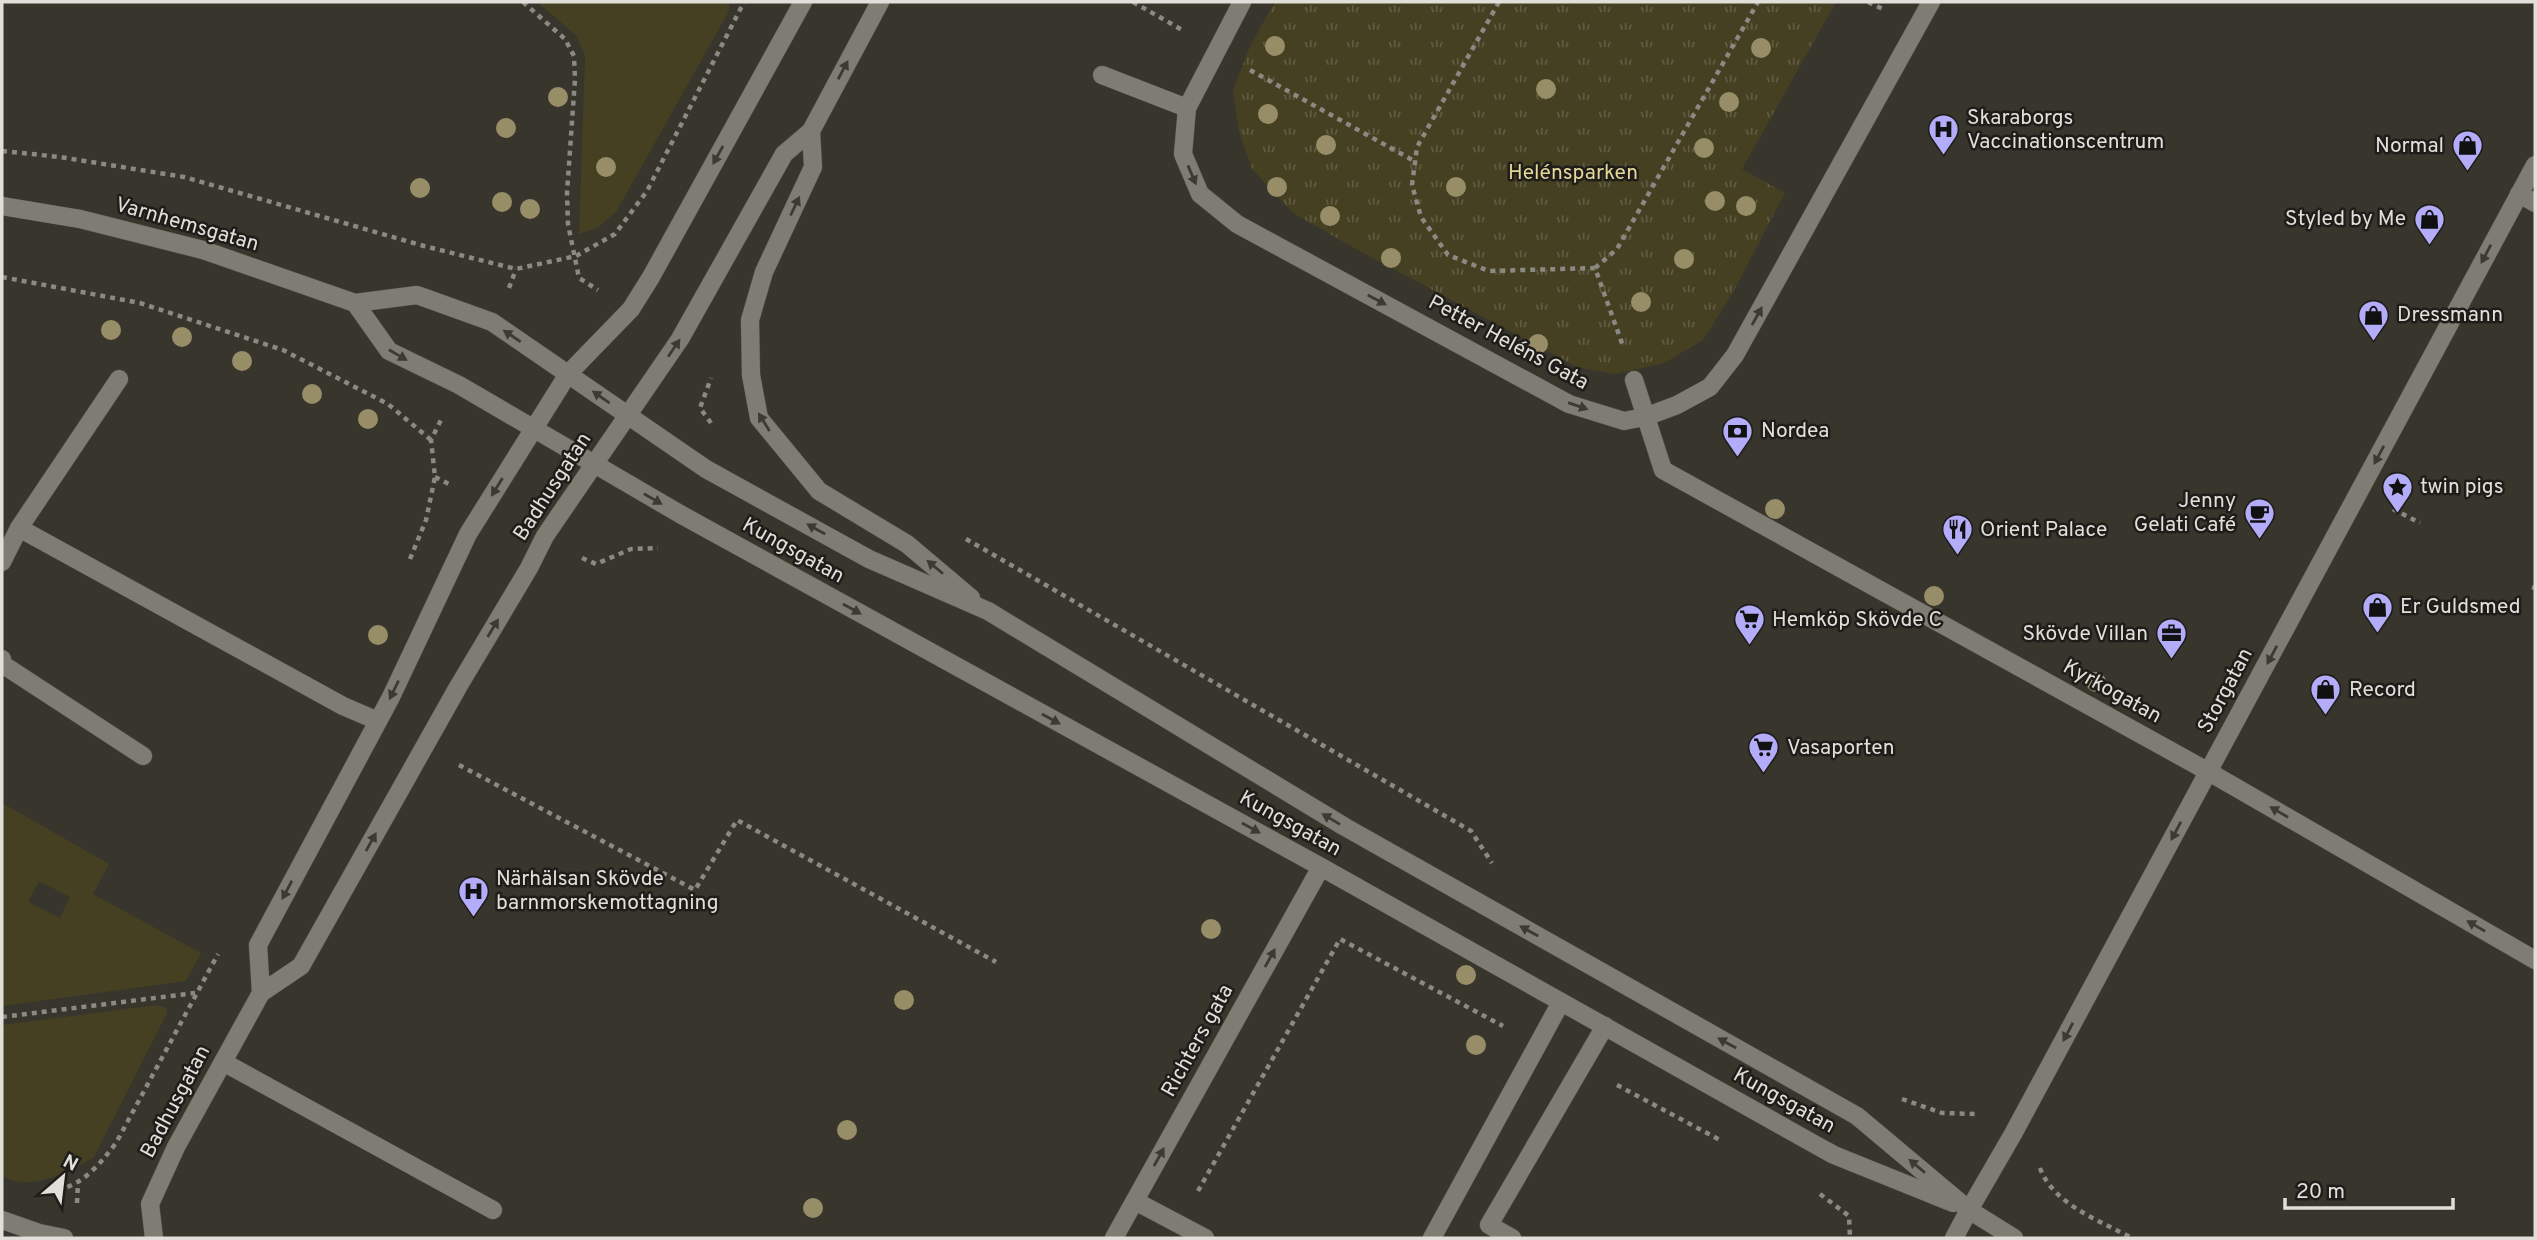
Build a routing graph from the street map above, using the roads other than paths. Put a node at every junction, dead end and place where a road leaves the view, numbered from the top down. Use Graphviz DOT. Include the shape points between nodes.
graph roads {
  1 [pos="803,2"];
  2 [pos="880,2"];
  3 [pos="1242,2"];
  4 [pos="1931,2"];
  5 [pos="1102,75"];
  6 [pos="1187,108"];
  7 [pos="811,131"];
  8 [pos="2535,164"];
  9 [pos="2527,198"];
  10 [pos="2,206"];
  11 [pos="355,303"];
  12 [pos="568,374"];
  13 [pos="119,379"];
  14 [pos="1634,380"];
  15 [pos="628,416"];
  16 [pos="1645,418"];
  17 [pos="533,429"];
  18 [pos="594,464"];
  19 [pos="19,528"];
  20 [pos="2,562"];
  21 [pos="988,611"];
  22 [pos="2,659"];
  23 [pos="378,721"];
  24 [pos="143,756"];
  25 [pos="2208,772"];
  26 [pos="1321,867"];
  27 [pos="2535,960"];
  28 [pos="261,993"];
  29 [pos="1561,1002"];
  30 [pos="1605,1026"];
  31 [pos="223,1062"];
  32 [pos="1135,1201"];
  33 [pos="493,1210"];
  34 [pos="1969,1210"];
  35 [pos="2,1220"];
  36 [pos="64,1238"];
  37 [pos="154,1238"];
  38 [pos="1114,1238"];
  39 [pos="1205,1238"];
  40 [pos="1432,1238"];
  41 [pos="1512,1238"];
  42 [pos="1954,1238"];
  43 [pos="2014,1238"];
  1 -- 12 [label="street, one-way" via="631,309"];
  7 -- 2 [label="street, Badhusgatan, one-way"];
  3 -- 6 [label="street, Petter Heléns Gata"];
  16 -- 4 [label="street, Petter Heléns Gata, one-way" via="1710,387 1735,355"];
  5 -- 6 [label="street"];
  6 -- 16 [label="street, Petter Heléns Gata, one-way" via="1183,154 1200,194 1237,224 1569,404 1624,421"];
  15 -- 7 [label="street, Badhusgatan, one-way" via="680,339 785,153"];
  21 -- 7 [label="street, Kungsgatan, one-way" via="907,544 819,491 759,418 751,375 750,320 764,272 813,167"];
  8 -- 9 [label="street, Storgatan"];
  9 -- 25 [label="street, Storgatan, one-way"];
  10 -- 11 [label="street, Varnhemsgatan" via="80,219 202,250"];
  12 -- 11 [label="street, Varnhemsgatan, one-way" via="492,322 417,295"];
  11 -- 17 [label="street, one-way" via="389,351"];
  15 -- 12 [label="street, Kungsgatan, one-way"];
  12 -- 17 [label="street"];
  13 -- 19 [label="street"];
  14 -- 16 [label="street"];
  15 -- 18 [label="street, Badhusgatan"];
  21 -- 15 [label="street, Kungsgatan, one-way" via="869,559 706,469"];
  16 -- 25 [label="street, Kyrkogatan" via="1663,470"];
  17 -- 18 [label="street"];
  17 -- 23 [label="street, one-way" via="468,534"];
  18 -- 26 [label="street, Kungsgatan, one-way"];
  28 -- 18 [label="street, Badhusgatan, one-way" via="301,966 545,536"];
  19 -- 20 [label="street"];
  19 -- 23 [label="street"];
  34 -- 21 [label="street, Kungsgatan, one-way" via="1857,1116 1345,828"];
  22 -- 24 [label="street" via="2,664"];
  23 -- 28 [label="street, one-way" via="258,945"];
  27 -- 25 [label="street, Kyrkogatan, one-way"];
  25 -- 34 [label="street, Storgatan, one-way"];
  26 -- 29 [label="street, Kungsgatan"];
  32 -- 26 [label="street, Richters gata, one-way"];
  28 -- 31 [label="street, Badhusgatan"];
  29 -- 30 [label="street, Kungsgatan"];
  29 -- 40 [label="street"];
  30 -- 34 [label="street, Kungsgatan" via="1834,1155"];
  30 -- 41 [label="street" via="1489,1225"];
  31 -- 33 [label="street"];
  31 -- 37 [label="street, Badhusgatan" via="150,1204"];
  32 -- 38 [label="street, Richters gata"];
  32 -- 39 [label="street"];
  34 -- 42 [label="street, Storgatan"];
  34 -- 43 [label="street, Kungsgatan"];
  35 -- 36 [label="street"];
}
